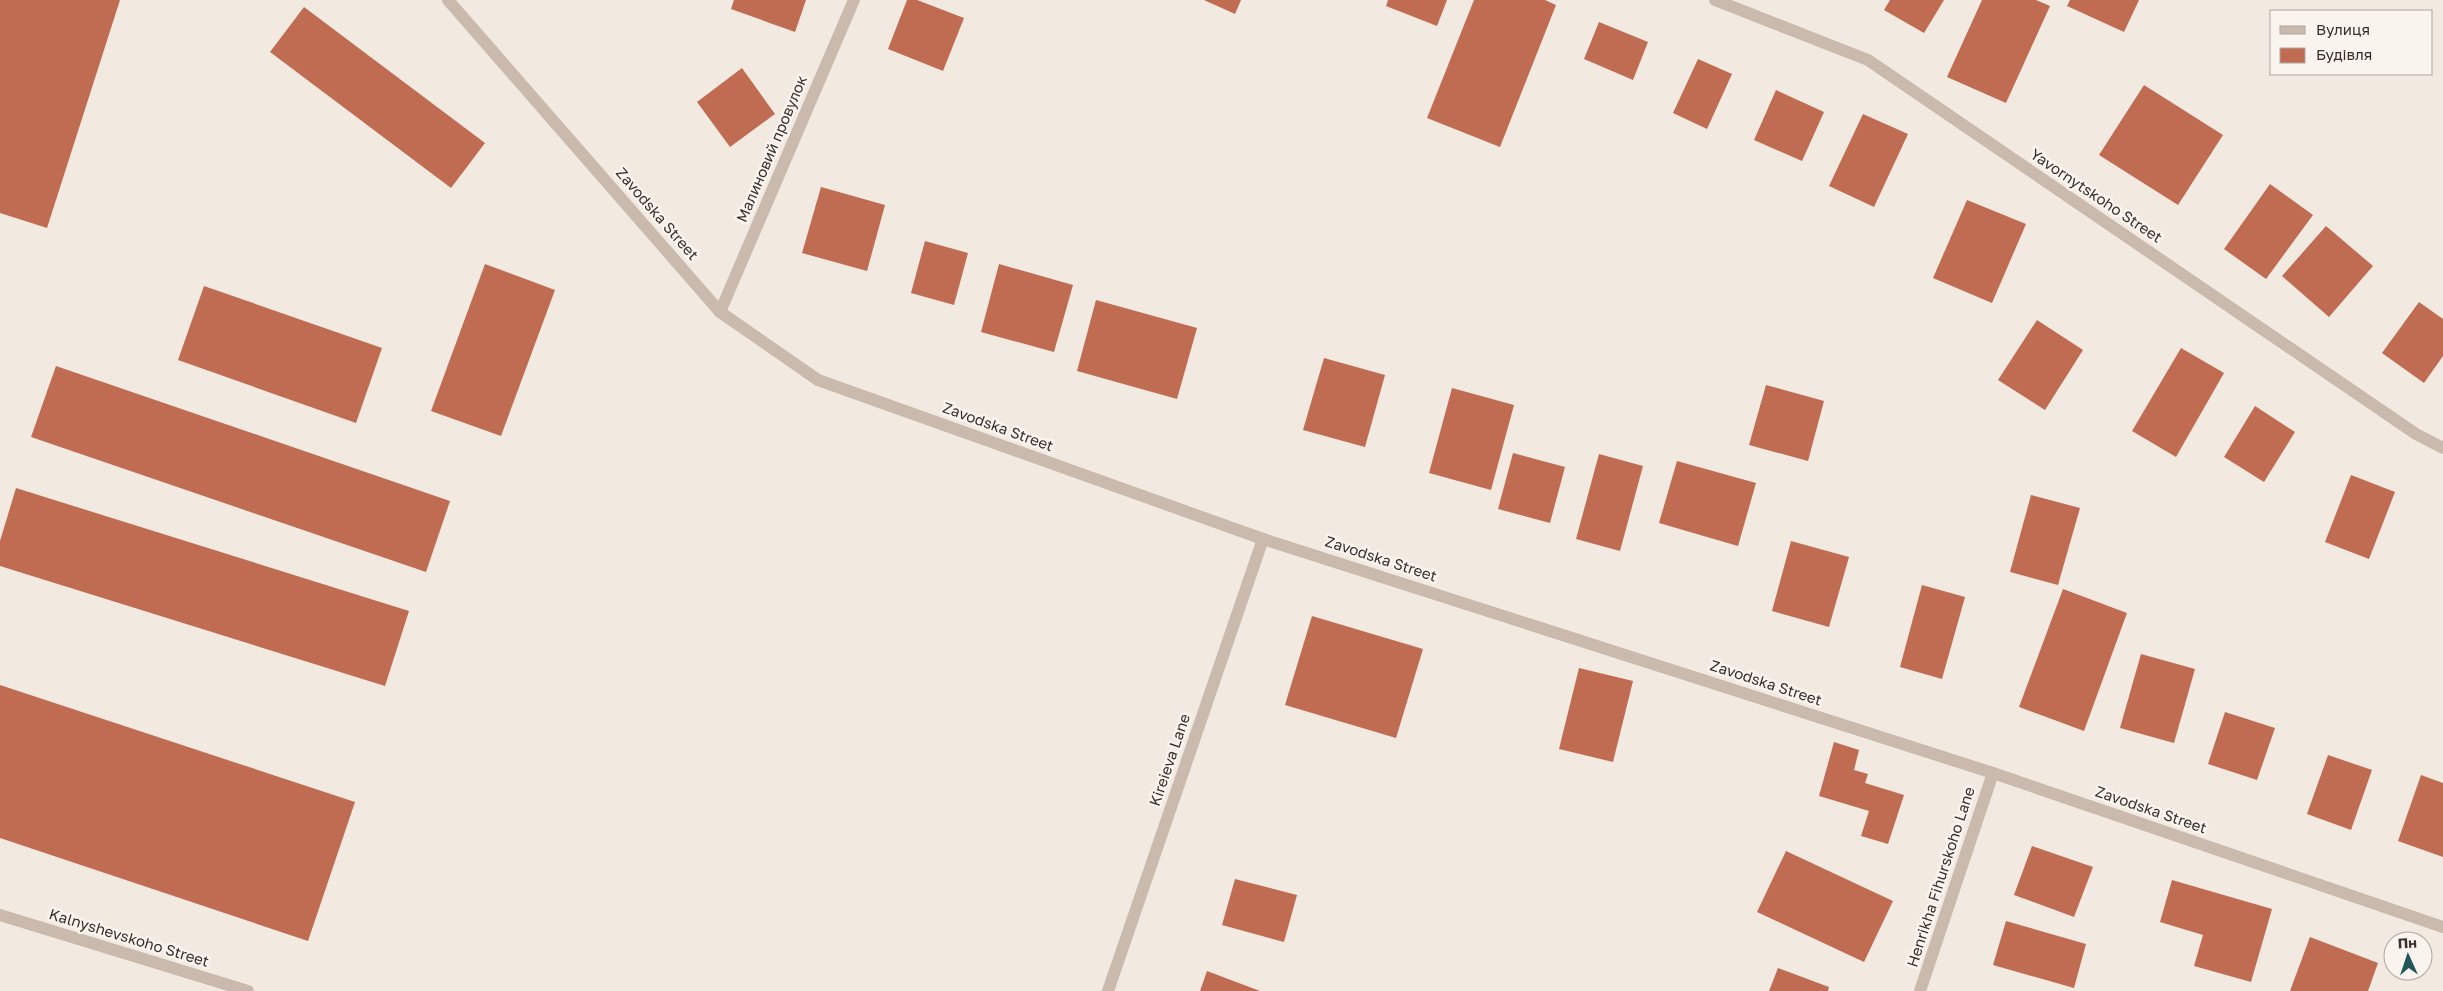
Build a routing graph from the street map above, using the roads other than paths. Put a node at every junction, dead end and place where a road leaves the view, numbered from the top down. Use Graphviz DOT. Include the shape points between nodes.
graph roads {
  1 [pos="448,0"];
  2 [pos="854,0"];
  3 [pos="1715,0"];
  4 [pos="720,312"];
  5 [pos="2443,448"];
  6 [pos="1263,539"];
  7 [pos="1993,772"];
  8 [pos="0,915"];
  9 [pos="2443,927"];
  10 [pos="248,991"];
  11 [pos="1108,991"];
  12 [pos="1920,991"];
  1 -- 4 [label="street, Zavodska Street"];
  2 -- 4 [label="street, Малиновий провулок"];
  3 -- 5 [label="street, Yavornytskoho Street" via="1868,60 2416,434"];
  4 -- 6 [label="street, Zavodska Street" via="818,380"];
  6 -- 7 [label="street, Zavodska Street"];
  6 -- 11 [label="street, Kireieva Lane"];
  7 -- 9 [label="street, Zavodska Street"];
  7 -- 12 [label="street, Henrikha Fihurskoho Lane"];
  8 -- 10 [label="street, Kalnyshevskoho Street"];
}
